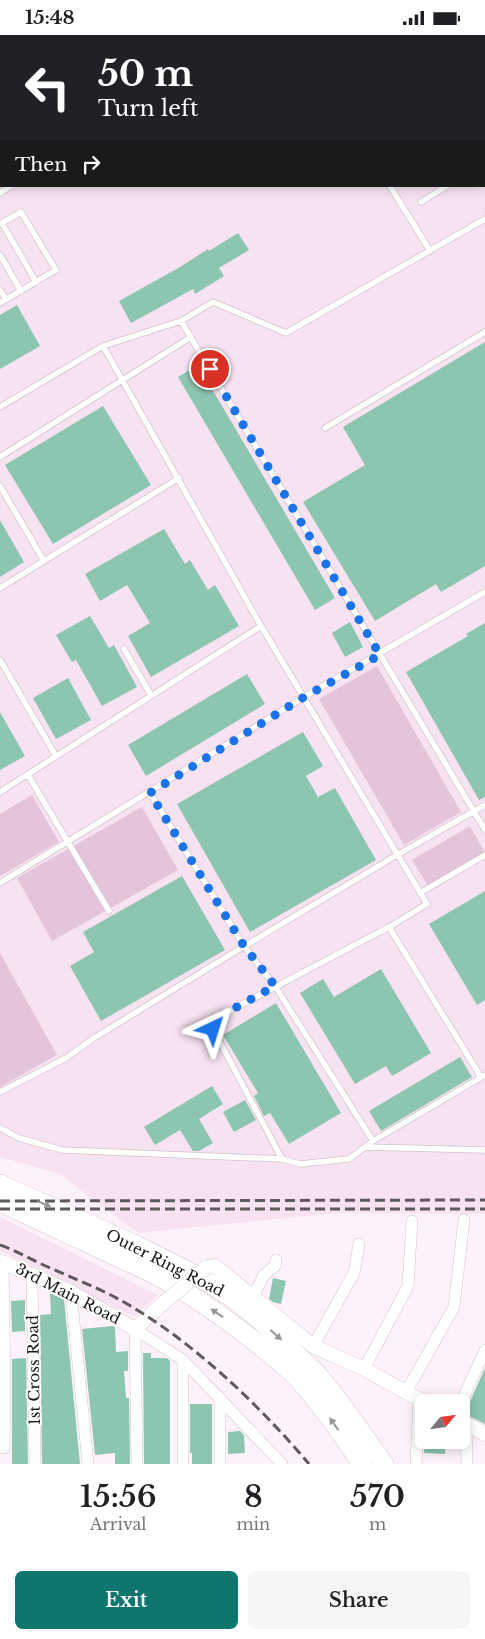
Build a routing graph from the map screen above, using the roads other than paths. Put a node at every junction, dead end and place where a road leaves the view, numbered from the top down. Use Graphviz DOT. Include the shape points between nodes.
graph roads {
  1 [pos="391,187"];
  2 [pos="445,187"];
  3 [pos="420,202"];
  4 [pos="485,219"];
  5 [pos="1,224"];
  6 [pos="430,251"];
  7 [pos="0,255"];
  8 [pos="36,282"];
  9 [pos="0,289"];
  10 [pos="21,291"];
  11 [pos="3,301"];
  12 [pos="181,321"];
  13 [pos="485,332"];
  14 [pos="191,337"];
  15 [pos="103,345"];
  16 [pos="123,379"];
  17 [pos="0,407"];
  18 [pos="325,428"];
  19 [pos="0,457"];
  20 [pos="179,478"];
  21 [pos="0,486"];
  22 [pos="44,561"];
  23 [pos="0,588"];
  24 [pos="485,593"];
  25 [pos="261,625"];
  26 [pos="124,649"];
  27 [pos="380,655"];
  28 [pos="0,660"];
  29 [pos="151,695"];
  30 [pos="304,697"];
  31 [pos="56,756"];
  32 [pos="28,775"];
  33 [pos="0,792"];
  34 [pos="150,793"];
  35 [pos="485,805"];
  36 [pos="474,811"];
  37 [pos="485,830"];
  38 [pos="67,843"];
  39 [pos="396,855"];
  40 [pos="485,855"];
  41 [pos="0,883"];
  42 [pos="420,893"];
  43 [pos="109,911"];
  44 [pos="388,927"];
  45 [pos="244,946"];
  46 [pos="275,986"];
  47 [pos="483,1076"];
  48 [pos="0,1092"];
  49 [pos="0,1128"];
  50 [pos="373,1141"];
  51 [pos="364,1147"];
  52 [pos="485,1150"];
  53 [pos="282,1159"];
  54 [pos="0,1184"];
  55 [pos="0,1202"];
  56 [pos="464,1220"];
  57 [pos="412,1221"];
  58 [pos="359,1244"];
  59 [pos="276,1260"];
  60 [pos="1,1262"];
  61 [pos="32,1275"];
  62 [pos="71,1293"];
  63 [pos="253,1297"];
  64 [pos="2,1324"];
  65 [pos="135,1329"];
  66 [pos="313,1346"];
  67 [pos="485,1350"];
  68 [pos="183,1360"];
  69 [pos="2,1361"];
  70 [pos="364,1369"];
  71 [pos="406,1392"];
  72 [pos="465,1394"];
  73 [pos="3,1395"];
  74 [pos="415,1397"];
  75 [pos="220,1399"];
  76 [pos="470,1426"];
  77 [pos="485,1434"];
  78 [pos="0,1447"];
  79 [pos="418,1449"];
  80 [pos="466,1449"];
  81 [pos="278,1462"];
  82 [pos="35,1464"];
  83 [pos="88,1464"];
  84 [pos="137,1464"];
  85 [pos="183,1464"];
  86 [pos="220,1464"];
  87 [pos="362,1464"];
  88 [pos="384,1464"];
  89 [pos="416,1464"];
  90 [pos="468,1464"];
  1 -- 6 [label="lane"];
  2 -- 3 [label="lane"];
  4 -- 6 [label="lane"];
  5 -- 8 [label="lane"];
  5 -- 8 [label="lane" via="21,212 26,220 56,270"];
  6 -- 12 [label="lane" via="286,333 213,302"];
  7 -- 10 [label="lane"];
  8 -- 10 [label="lane"];
  9 -- 11 [label="lane"];
  10 -- 11 [label="lane"];
  12 -- 14 [label="lane"];
  12 -- 15 [label="lane"];
  13 -- 18 [label="lane"];
  14 -- 16 [label="lane"];
  14 -- 27 [label="lane"];
  15 -- 16 [label="lane"];
  15 -- 17 [label="lane"];
  16 -- 19 [label="lane"];
  16 -- 20 [label="lane"];
  20 -- 22 [label="lane"];
  20 -- 25 [label="lane"];
  21 -- 22 [label="lane"];
  22 -- 23 [label="lane"];
  24 -- 27 [label="lane"];
  25 -- 29 [label="lane"];
  25 -- 30 [label="lane"];
  26 -- 29 [label="lane"];
  27 -- 30 [label="lane"];
  27 -- 36 [label="lane"];
  28 -- 31 [label="lane"];
  29 -- 31 [label="lane"];
  30 -- 34 [label="lane"];
  30 -- 39 [label="lane"];
  31 -- 32 [label="lane"];
  32 -- 33 [label="lane"];
  32 -- 38 [label="lane"];
  34 -- 38 [label="lane"];
  34 -- 45 [label="lane"];
  35 -- 36 [label="lane"];
  36 -- 37 [label="lane"];
  36 -- 39 [label="lane"];
  38 -- 41 [label="lane"];
  38 -- 43 [label="lane"];
  39 -- 42 [label="lane"];
  39 -- 45 [label="lane"];
  40 -- 42 [label="lane"];
  42 -- 44 [label="lane" via="427,904"];
  44 -- 46 [label="lane"];
  44 -- 47 [label="lane"];
  45 -- 46 [label="lane"];
  45 -- 48 [label="lane" via="66,1058"];
  46 -- 50 [label="lane"];
  46 -- 53 [label="lane" via="224,1014 215,1022 213,1029"];
  47 -- 50 [label="lane"];
  49 -- 53 [label="lane" via="19,1138 62,1150"];
  50 -- 51 [label="lane"];
  51 -- 52 [label="lane"];
  51 -- 53 [label="lane" via="349,1159 300,1164"];
  54 -- 88 [label="highway, Outer Ring Road, one-way" via="138,1246 205,1280 234,1299 316,1373"];
  87 -- 55 [label="highway, Outer Ring Road, one-way" via="326,1412 297,1378 231,1322 165,1280"];
  56 -- 71 [label="street" via="454,1307"];
  57 -- 70 [label="street" via="408,1286"];
  58 -- 66 [label="street" via="354,1273"];
  59 -- 63 [label="street"];
  60 -- 61 [label="street, 3rd Main Road"];
  60 -- 64 [label="street"];
  61 -- 62 [label="street, 3rd Main Road"];
  61 -- 82 [label="street, 1st Cross Road"];
  62 -- 65 [label="street, 3rd Main Road"];
  62 -- 83 [label="street"];
  63 -- 65 [label="street, bridge" via="215,1267 207,1267"];
  63 -- 66 [label="street"];
  64 -- 69 [label="street"];
  65 -- 68 [label="street"];
  65 -- 84 [label="street"];
  66 -- 70 [label="street"];
  67 -- 72 [label="street"];
  68 -- 75 [label="street"];
  68 -- 85 [label="street"];
  69 -- 73 [label="street"];
  70 -- 71 [label="street"];
  71 -- 74 [label="street"];
  73 -- 78 [label="street" via="4,1447"];
  75 -- 81 [label="street"];
  75 -- 86 [label="street"];
  76 -- 77 [label="street"];
  79 -- 89 [label="street"];
  80 -- 90 [label="street"];
}
